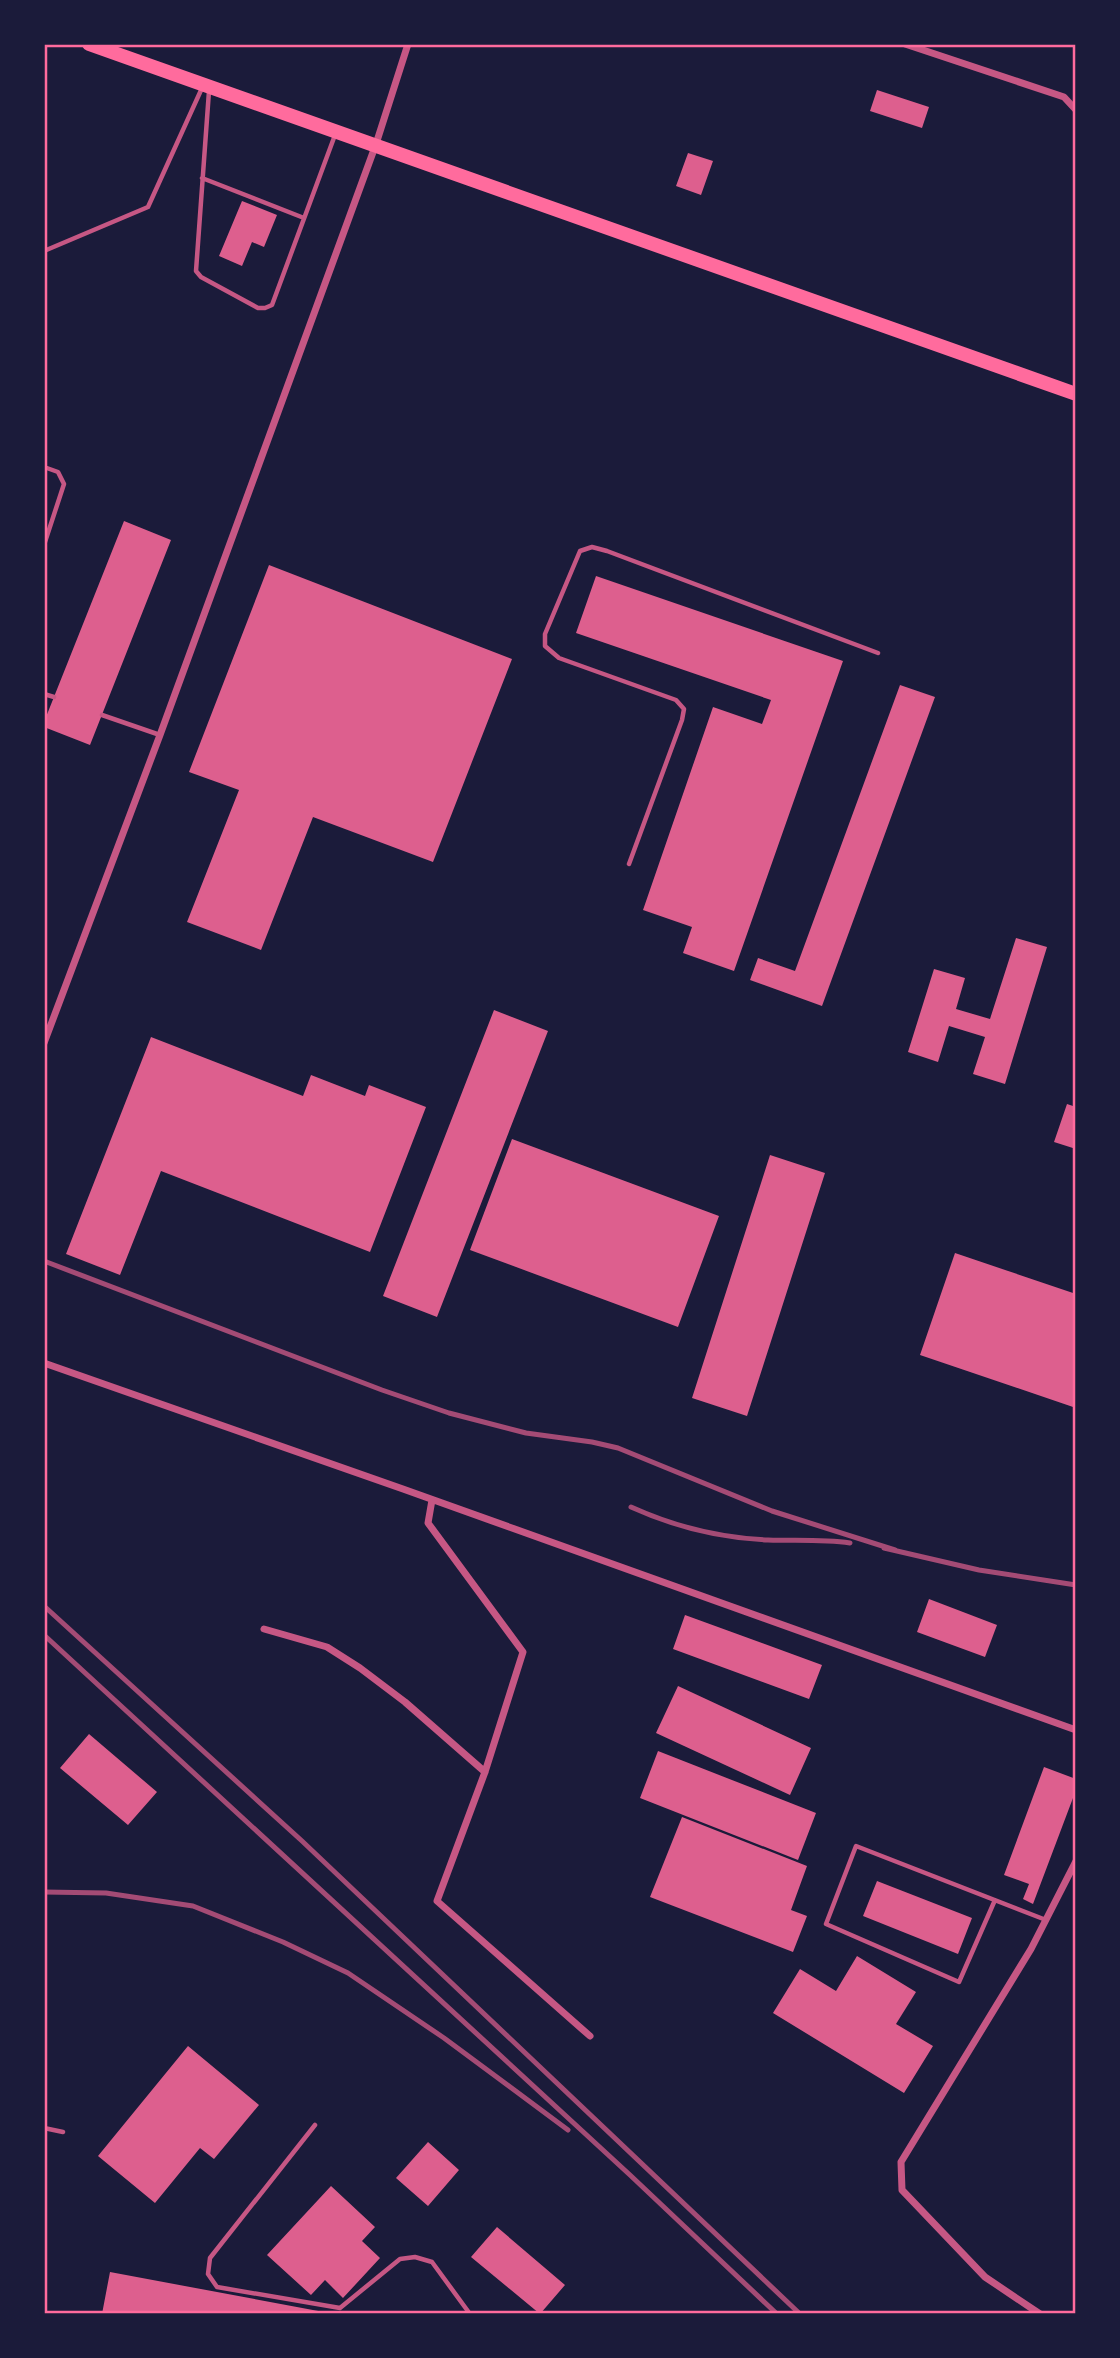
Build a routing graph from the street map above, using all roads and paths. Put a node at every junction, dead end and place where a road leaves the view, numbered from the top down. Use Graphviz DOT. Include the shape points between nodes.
graph roads {
  1 [pos="89,44"];
  2 [pos="408,44"];
  3 [pos="905,44"];
  4 [pos="206,86"];
  5 [pos="1076,110"];
  6 [pos="336,131"];
  7 [pos="376,145"];
  8 [pos="202,178"];
  9 [pos="304,218"];
  10 [pos="44,251"];
  11 [pos="1076,394"];
  12 [pos="44,467"];
  13 [pos="44,545"];
  14 [pos="878,653"];
  15 [pos="44,694"];
  16 [pos="54,697"];
  17 [pos="102,715"];
  18 [pos="160,735"];
  19 [pos="629,864"];
  20 [pos="44,1043"];
  21 [pos="44,1363"];
  22 [pos="432,1500"];
  23 [pos="264,1629"];
  24 [pos="1076,1730"];
  25 [pos="485,1772"];
  26 [pos="1076,1861"];
  27 [pos="995,1900"];
  28 [pos="1046,1920"];
  29 [pos="590,2036"];
  30 [pos="315,2125"];
  31 [pos="44,2129"];
  32 [pos="63,2132"];
  33 [pos="470,2314"];
  34 [pos="1040,2314"];
  1 -- 4 [label="main road"];
  2 -- 7 [label="street"];
  3 -- 5 [label="street" via="1064,97"];
  4 -- 6 [label="main road"];
  4 -- 8 [label="lane"];
  4 -- 10 [label="lane" via="148,207"];
  6 -- 7 [label="main road"];
  6 -- 9 [label="lane"];
  7 -- 11 [label="main road"];
  7 -- 18 [label="street"];
  8 -- 9 [label="lane"];
  8 -- 9 [label="lane" via="196,271 258,308 272,305"];
  12 -- 13 [label="lane" via="58,472 64,484"];
  14 -- 19 [label="lane" via="607,551 592,547 580,551 545,634 545,646 559,658 676,700 684,709"];
  15 -- 16 [label="lane"];
  17 -- 18 [label="lane"];
  18 -- 20 [label="street"];
  21 -- 22 [label="street"];
  22 -- 24 [label="street"];
  22 -- 25 [label="street" via="428,1523 523,1652"];
  23 -- 25 [label="street" via="327,1647 360,1668"];
  25 -- 29 [label="street" via="437,1902"];
  26 -- 28 [label="street"];
  27 -- 27 [label="lane" via="856,1846 826,1924 958,1982"];
  27 -- 28 [label="lane"];
  28 -- 34 [label="street" via="901,2162 902,2190 985,2277"];
  30 -- 33 [label="lane" via="210,2258 208,2274 217,2287 340,2308 400,2259 415,2256 432,2262"];
  31 -- 32 [label="lane"];
}
